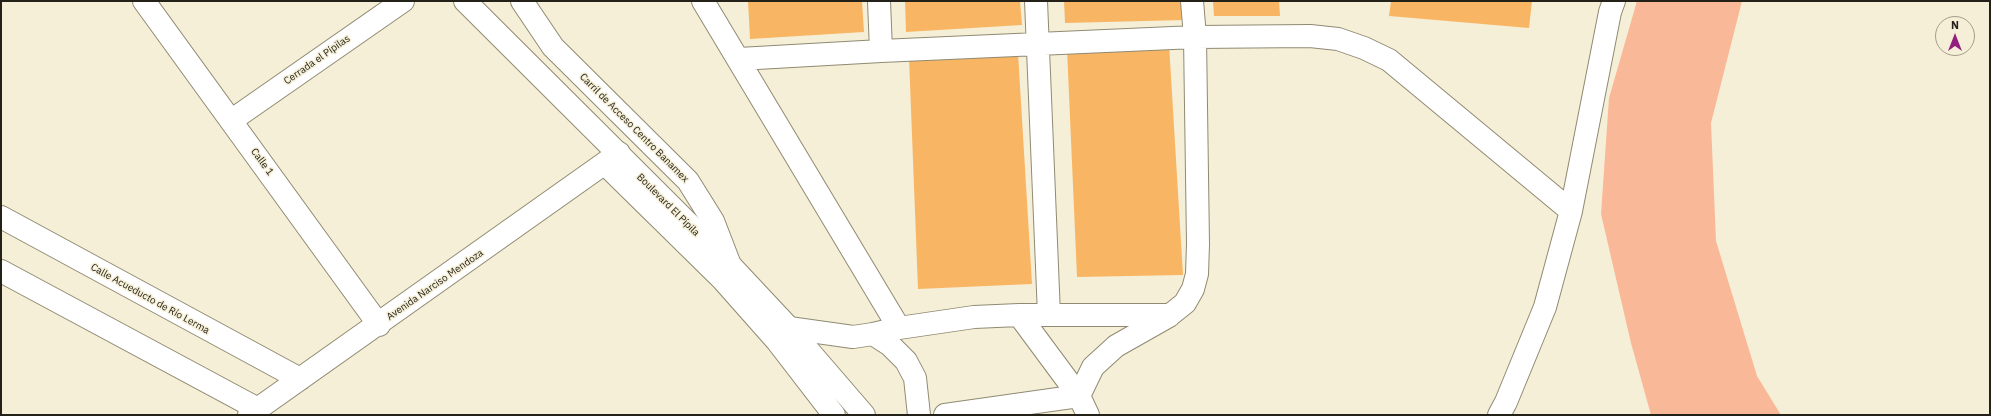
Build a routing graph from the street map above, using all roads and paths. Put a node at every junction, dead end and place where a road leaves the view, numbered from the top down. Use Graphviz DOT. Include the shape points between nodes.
graph roads {
  1 [pos="144,1"];
  2 [pos="402,1"];
  3 [pos="465,1"];
  4 [pos="522,1"];
  5 [pos="703,1"];
  6 [pos="879,1"];
  7 [pos="1036,1"];
  8 [pos="1192,1"];
  9 [pos="1614,1"];
  10 [pos="1195,37"];
  11 [pos="1038,45"];
  12 [pos="881,51"];
  13 [pos="739,59"];
  14 [pos="232,120"];
  15 [pos="612,159"];
  16 [pos="1570,211"];
  17 [pos="1,217"];
  18 [pos="730,266"];
  19 [pos="1,272"];
  20 [pos="1019,315"];
  21 [pos="1049,315"];
  22 [pos="1170,315"];
  23 [pos="379,325"];
  24 [pos="899,328"];
  25 [pos="873,334"];
  26 [pos="783,335"];
  27 [pos="300,379"];
  28 [pos="1083,406"];
  29 [pos="253,412"];
  30 [pos="834,415"];
  31 [pos="864,415"];
  32 [pos="920,415"];
  33 [pos="946,415"];
  34 [pos="1499,415"];
  1 -- 14 [label="street, Calle 1"];
  2 -- 14 [label="street, Cerrada el Pípilas"];
  3 -- 15 [label="street, Boulevard El Pípila"];
  4 -- 18 [label="street, Carril de Acceso Centro Banamex" via="553,47 688,181 712,221"];
  5 -- 13 [label="street"];
  6 -- 12 [label="street"];
  7 -- 11 [label="street"];
  8 -- 10 [label="street"];
  9 -- 16 [label="street"];
  10 -- 11 [label="street"];
  10 -- 16 [label="street" via="1310,36 1338,39 1390,60"];
  10 -- 22 [label="street" via="1197,274 1186,303"];
  11 -- 12 [label="street"];
  11 -- 21 [label="street"];
  12 -- 13 [label="street"];
  13 -- 24 [label="street"];
  14 -- 23 [label="street, Calle 1"];
  15 -- 18 [label="street, Boulevard El Pípila" via="634,172"];
  15 -- 23 [label="street, Avenida Narciso Mendoza"];
  15 -- 26 [label="street, Boulevard El Pípila" via="723,280"];
  16 -- 34 [label="street" via="1545,307"];
  17 -- 27 [label="street, Calle Acueducto de Río Lerma"];
  18 -- 26 [label="street, Boulevard El Pípila"];
  19 -- 29 [label="street"];
  20 -- 21 [label="street"];
  20 -- 24 [label="street" via="974,317"];
  20 -- 28 [label="street"];
  21 -- 22 [label="street"];
  22 -- 28 [label="street" via="1116,346 1093,367"];
  23 -- 27 [label="street, Avenida Narciso Mendoza"];
  24 -- 25 [label="street"];
  25 -- 26 [label="street" via="853,337"];
  25 -- 32 [label="street" via="890,345 906,361 915,378"];
  26 -- 30 [label="street, Boulevard El Pípila"];
  26 -- 31 [label="street, Boulevard El Pípila"];
  27 -- 29 [label="street, Avenida Narciso Mendoza"];
  28 -- 33 [label="street"];
}
